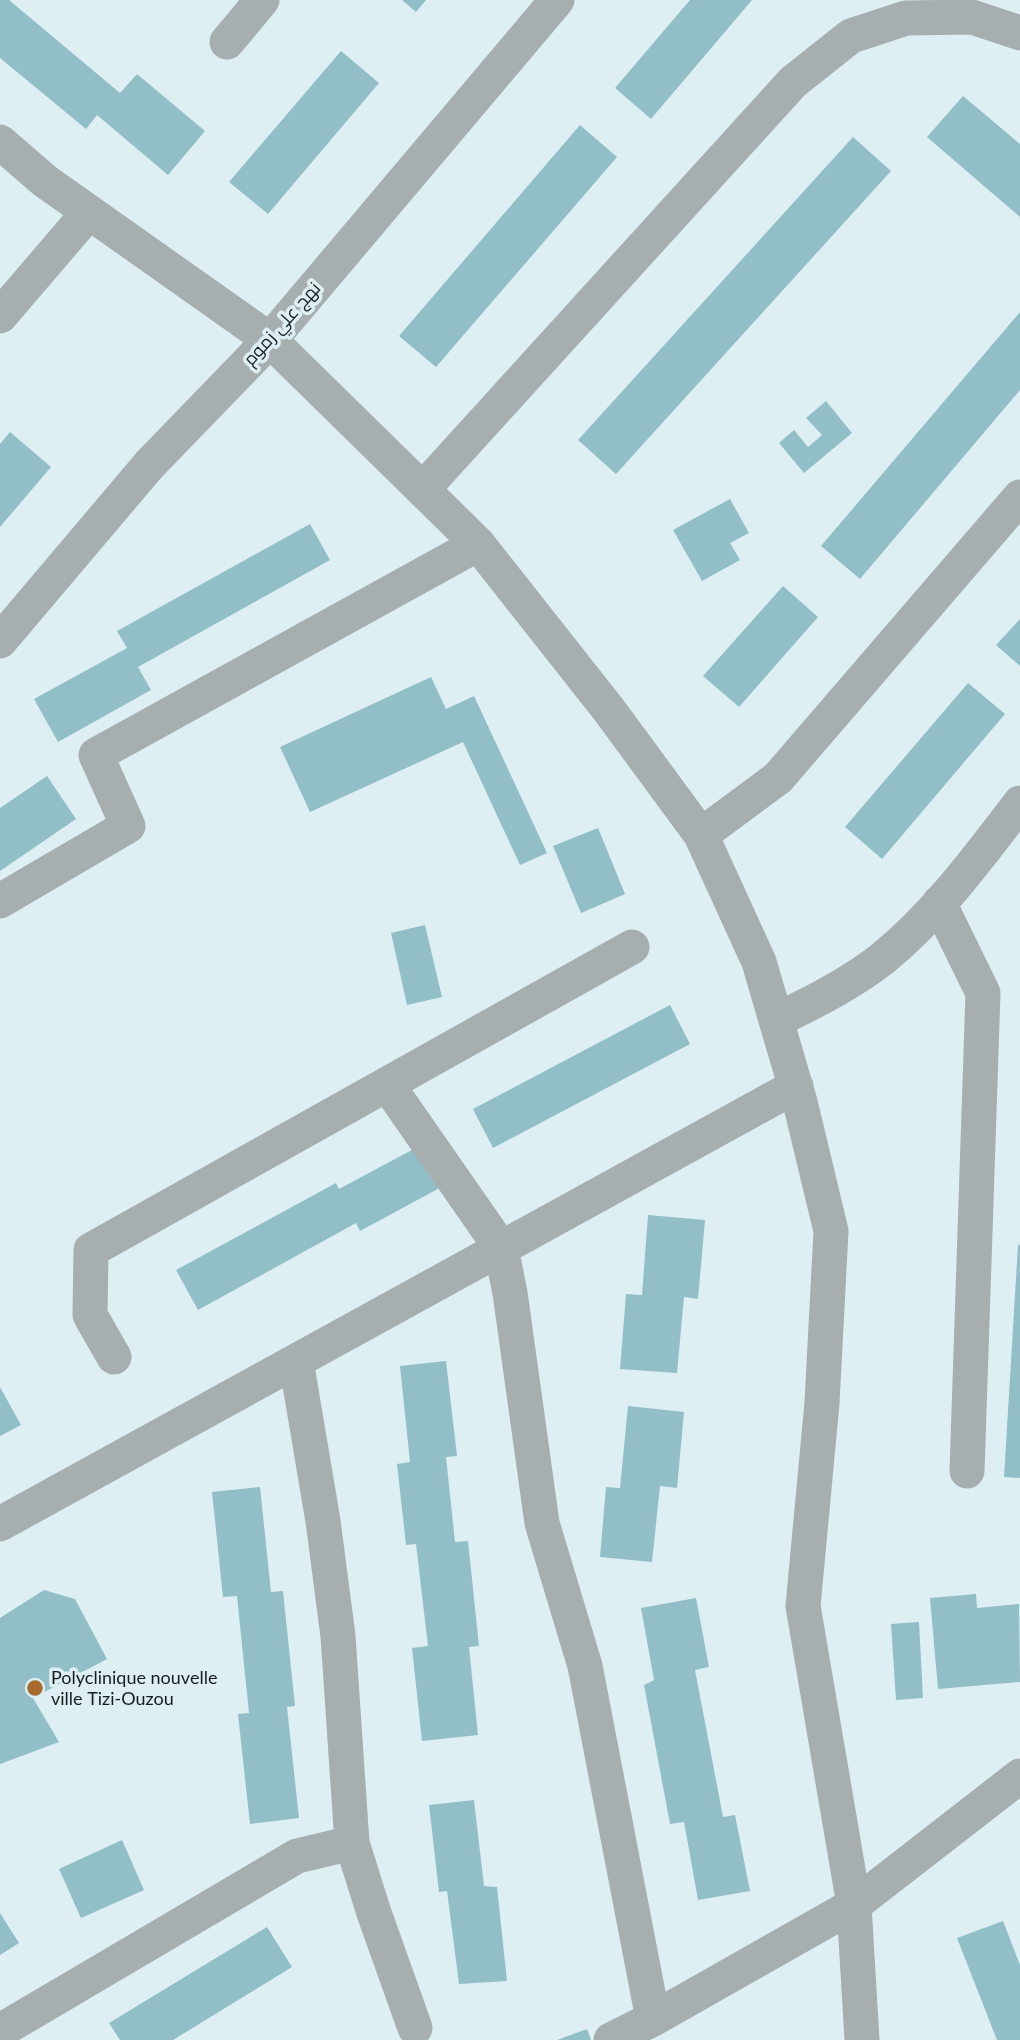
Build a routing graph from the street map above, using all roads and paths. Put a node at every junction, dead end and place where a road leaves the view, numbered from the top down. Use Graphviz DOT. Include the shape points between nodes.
graph roads {
  1 [pos="262,0"];
  2 [pos="557,0"];
  3 [pos="1020,33"];
  4 [pos="227,41"];
  5 [pos="0,142"];
  6 [pos="89,212"];
  7 [pos="0,316"];
  8 [pos="270,340"];
  9 [pos="423,489"];
  10 [pos="1020,497"];
  11 [pos="478,544"];
  12 [pos="0,641"];
  13 [pos="1020,803"];
  14 [pos="701,835"];
  15 [pos="0,901"];
  16 [pos="939,903"];
  17 [pos="632,947"];
  18 [pos="776,1020"];
  19 [pos="387,1084"];
  20 [pos="796,1086"];
  21 [pos="501,1248"];
  22 [pos="114,1357"];
  23 [pos="296,1361"];
  24 [pos="967,1471"];
  25 [pos="0,1524"];
  26 [pos="1020,1776"];
  27 [pos="352,1843"];
  28 [pos="854,1905"];
  29 [pos="653,2020"];
  30 [pos="415,2028"];
  31 [pos="0,2031"];
  32 [pos="611,2040"];
  33 [pos="862,2040"];
  1 -- 4 [label="street"];
  2 -- 8 [label="street, نهج علي زموم"];
  3 -- 9 [label="street" via="972,17 905,18 851,36 793,82"];
  5 -- 6 [label="street"];
  6 -- 7 [label="street"];
  6 -- 8 [label="street"];
  8 -- 9 [label="street"];
  8 -- 12 [label="street, نهج علي زموم" via="149,465"];
  9 -- 11 [label="street"];
  10 -- 14 [label="street" via="778,778"];
  11 -- 14 [label="street"];
  11 -- 15 [label="street" via="96,755 128,826"];
  13 -- 16 [label="street"];
  14 -- 18 [label="street" via="759,962"];
  16 -- 18 [label="street" via="882,959 823,998"];
  16 -- 24 [label="street" via="983,993"];
  17 -- 19 [label="street"];
  18 -- 20 [label="street"];
  19 -- 21 [label="street"];
  19 -- 22 [label="street" via="91,1250 90,1315"];
  20 -- 21 [label="street"];
  20 -- 28 [label="street" via="831,1231 822,1403 803,1606"];
  21 -- 23 [label="street"];
  21 -- 29 [label="street" via="542,1523 585,1666"];
  23 -- 25 [label="street"];
  23 -- 27 [label="street" via="338,1636"];
  26 -- 28 [label="street"];
  27 -- 30 [label="street"];
  27 -- 31 [label="street" via="297,1856"];
  28 -- 29 [label="street"];
  28 -- 33 [label="street"];
  29 -- 32 [label="street"];
}
